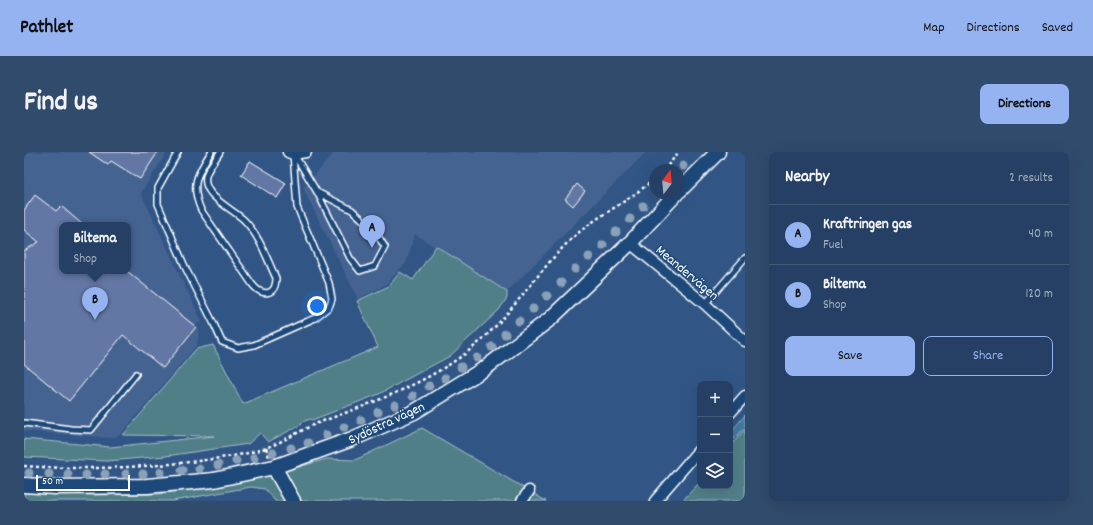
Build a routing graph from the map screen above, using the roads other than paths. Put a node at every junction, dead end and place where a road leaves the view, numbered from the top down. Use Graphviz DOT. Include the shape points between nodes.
graph roads {
  1 [pos="178,152"];
  2 [pos="211,152"];
  3 [pos="220,152"];
  4 [pos="306,152"];
  5 [pos="718,152"];
  6 [pos="291,153"];
  7 [pos="685,185"];
  8 [pos="317,192"];
  9 [pos="670,200"];
  10 [pos="630,243"];
  11 [pos="745,258"];
  12 [pos="705,304"];
  13 [pos="745,341"];
  14 [pos="136,374"];
  15 [pos="745,396"];
  16 [pos="733,410"];
  17 [pos="24,423"];
  18 [pos="697,452"];
  19 [pos="274,467"];
  20 [pos="24,485"];
  21 [pos="530,491"];
  22 [pos="293,501"];
  23 [pos="522,501"];
  24 [pos="655,501"];
  1 -- 6 [label="lane" via="158,188 158,204 222,342 238,348 254,345 315,318 329,307 332,299 329,283 297,207"];
  2 -- 3 [label="lane" via="195,182 197,200 205,216 252,284 263,293 269,292 274,289 276,278 259,240 245,221 214,197 208,188 206,174"];
  4 -- 6 [label="street"];
  5 -- 7 [label="main road"];
  6 -- 8 [label="lane"];
  8 -- 8 [label="lane" via="350,258 360,271 375,266 385,247 374,230 352,210"];
  9 -- 10 [label="main road, Sydöstra vägen"];
  10 -- 12 [label="street, Meandervägen"];
  10 -- 19 [label="main road, Sydöstra vägen" via="550,319 484,369 414,412 352,439"];
  11 -- 12 [label="lane"];
  12 -- 13 [label="street, Meandervägen"];
  14 -- 17 [label="lane" via="91,430"];
  15 -- 16 [label="street"];
  18 -- 24 [label="street"];
  19 -- 20 [label="main road, Sydöstra vägen" via="214,480 147,486"];
  19 -- 22 [label="main road"];
  21 -- 23 [label="street"];
}
